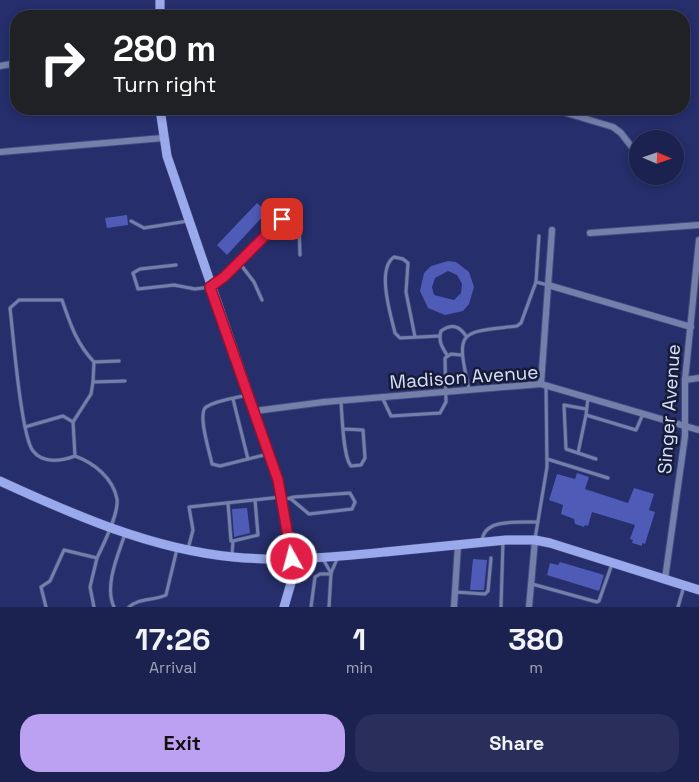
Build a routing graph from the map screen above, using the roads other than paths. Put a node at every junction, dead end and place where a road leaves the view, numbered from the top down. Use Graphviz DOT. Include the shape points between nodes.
graph roads {
  1 [pos="161,115"];
  2 [pos="573,115"];
  3 [pos="163,138"];
  4 [pos="629,143"];
  5 [pos="0,152"];
  6 [pos="131,221"];
  7 [pos="188,221"];
  8 [pos="699,225"];
  9 [pos="552,230"];
  10 [pos="590,233"];
  11 [pos="540,236"];
  12 [pos="699,240"];
  13 [pos="698,254"];
  14 [pos="300,255"];
  15 [pos="238,261"];
  16 [pos="176,265"];
  17 [pos="536,282"];
  18 [pos="548,285"];
  19 [pos="210,287"];
  20 [pos="262,300"];
  21 [pos="691,327"];
  22 [pos="439,336"];
  23 [pos="466,336"];
  24 [pos="415,337"];
  25 [pos="461,355"];
  26 [pos="446,357"];
  27 [pos="119,361"];
  28 [pos="94,362"];
  29 [pos="699,378"];
  30 [pos="686,380"];
  31 [pos="125,381"];
  32 [pos="93,382"];
  33 [pos="543,385"];
  34 [pos="469,389"];
  35 [pos="445,392"];
  36 [pos="249,395"];
  37 [pos="382,397"];
  38 [pos="588,397"];
  39 [pos="233,399"];
  40 [pos="341,401"];
  41 [pos="586,409"];
  42 [pos="255,411"];
  43 [pos="643,414"];
  44 [pos="586,416"];
  45 [pos="73,422"];
  46 [pos="685,426"];
  47 [pos="25,427"];
  48 [pos="344,429"];
  49 [pos="699,430"];
  50 [pos="578,453"];
  51 [pos="269,454"];
  52 [pos="75,456"];
  53 [pos="248,459"];
  54 [pos="547,459"];
  55 [pos="596,459"];
  56 [pos="608,478"];
  57 [pos="0,481"];
  58 [pos="302,496"];
  59 [pos="285,499"];
  60 [pos="255,500"];
  61 [pos="228,503"];
  62 [pos="299,505"];
  63 [pos="538,522"];
  64 [pos="110,528"];
  65 [pos="125,533"];
  66 [pos="503,540"];
  67 [pos="535,540"];
  68 [pos="233,541"];
  69 [pos="482,542"];
  70 [pos="458,545"];
  71 [pos="178,548"];
  72 [pos="188,550"];
  73 [pos="232,557"];
  74 [pos="338,557"];
  75 [pos="97,558"];
  76 [pos="323,558"];
  77 [pos="491,558"];
  78 [pos="292,559"];
  79 [pos="613,562"];
  80 [pos="331,574"];
  81 [pos="665,579"];
  82 [pos="531,584"];
  83 [pos="684,585"];
  84 [pos="699,590"];
  85 [pos="455,592"];
  86 [pos="46,607"];
  87 [pos="94,607"];
  88 [pos="114,607"];
  89 [pos="129,607"];
  90 [pos="284,607"];
  91 [pos="311,607"];
  92 [pos="329,607"];
  93 [pos="454,607"];
  94 [pos="501,607"];
  95 [pos="529,607"];
  96 [pos="678,607"];
  1 -- 3 [label="main road"];
  2 -- 4 [label="street" via="613,127"];
  3 -- 5 [label="street"];
  3 -- 7 [label="main road"];
  6 -- 7 [label="lane" via="144,228"];
  7 -- 19 [label="main road"];
  8 -- 10 [label="street"];
  9 -- 18 [label="street"];
  11 -- 17 [label="lane"];
  12 -- 13 [label="street, Singer Avenue"];
  13 -- 21 [label="street, Singer Avenue"];
  14 -- 15 [label="lane" via="299,224 282,219"];
  15 -- 19 [label="lane"];
  15 -- 20 [label="lane" via="254,282"];
  16 -- 19 [label="lane" via="140,269 133,273 134,282 138,289 174,285 195,289"];
  17 -- 18 [label="lane"];
  17 -- 23 [label="lane" via="522,323 470,332"];
  18 -- 21 [label="street"];
  18 -- 33 [label="street"];
  19 -- 36 [label="main road"];
  21 -- 30 [label="street, Singer Avenue"];
  22 -- 23 [label="lane" via="441,330 449,326 462,330"];
  22 -- 24 [label="lane"];
  22 -- 26 [label="lane"];
  23 -- 25 [label="lane"];
  24 -- 24 [label="lane" via="400,338 395,333 385,281 389,261 394,257 408,263 406,292"];
  25 -- 26 [label="lane" via="456,353"];
  25 -- 34 [label="lane"];
  26 -- 35 [label="lane"];
  27 -- 28 [label="lane"];
  28 -- 32 [label="lane"];
  28 -- 47 [label="lane" via="72,332 62,300 19,300 10,308"];
  29 -- 30 [label="street"];
  30 -- 46 [label="street, Singer Avenue"];
  31 -- 32 [label="lane"];
  32 -- 45 [label="lane" via="91,394"];
  33 -- 34 [label="street, Madison Avenue"];
  33 -- 38 [label="street, Madison Avenue"];
  33 -- 54 [label="lane"];
  34 -- 35 [label="street, Madison Avenue"];
  35 -- 37 [label="street, Madison Avenue"];
  35 -- 37 [label="lane" via="446,402 440,413 397,418 387,412"];
  36 -- 39 [label="lane"];
  36 -- 42 [label="main road"];
  37 -- 40 [label="street, Madison Avenue"];
  38 -- 41 [label="lane"];
  38 -- 43 [label="street, Madison Avenue"];
  39 -- 53 [label="lane"];
  39 -- 53 [label="lane" via="207,406 202,412 212,464 220,466"];
  40 -- 42 [label="street, Madison Avenue"];
  40 -- 48 [label="lane"];
  41 -- 44 [label="lane"];
  41 -- 50 [label="lane" via="564,406 566,450"];
  42 -- 51 [label="main road"];
  43 -- 44 [label="lane" via="636,430"];
  43 -- 46 [label="street, Madison Avenue"];
  44 -- 50 [label="lane"];
  45 -- 47 [label="lane" via="63,416"];
  45 -- 52 [label="lane"];
  46 -- 49 [label="street, Madison Avenue"];
  46 -- 81 [label="street, Singer Avenue"];
  47 -- 52 [label="lane" via="33,451 46,459 62,462"];
  48 -- 48 [label="lane" via="348,463 351,466 361,465 365,458 362,430"];
  50 -- 55 [label="lane"];
  51 -- 53 [label="lane"];
  51 -- 59 [label="main road"];
  52 -- 64 [label="lane" via="89,461 110,480 118,500"];
  54 -- 56 [label="lane"];
  54 -- 63 [label="lane"];
  57 -- 64 [label="main road"];
  58 -- 59 [label="lane"];
  58 -- 62 [label="lane"];
  58 -- 62 [label="lane" via="350,493 355,502 352,509 309,514"];
  59 -- 60 [label="lane"];
  59 -- 62 [label="lane"];
  59 -- 78 [label="main road"];
  60 -- 61 [label="lane"];
  60 -- 68 [label="lane" via="258,535"];
  61 -- 68 [label="lane"];
  61 -- 72 [label="lane" via="188,507 193,530"];
  63 -- 67 [label="lane"];
  63 -- 69 [label="lane" via="493,525 484,533"];
  64 -- 65 [label="main road"];
  64 -- 75 [label="lane"];
  65 -- 71 [label="main road"];
  65 -- 88 [label="lane" via="112,580"];
  66 -- 67 [label="main road"];
  66 -- 69 [label="main road"];
  66 -- 94 [label="lane"];
  67 -- 79 [label="main road"];
  67 -- 82 [label="street"];
  68 -- 73 [label="lane"];
  69 -- 70 [label="main road"];
  70 -- 74 [label="main road"];
  70 -- 85 [label="street"];
  71 -- 72 [label="main road"];
  71 -- 89 [label="lane" via="166,595 135,602"];
  72 -- 73 [label="main road"];
  73 -- 78 [label="main road"];
  74 -- 76 [label="main road"];
  74 -- 80 [label="lane"];
  75 -- 86 [label="lane" via="64,550 50,580 41,587"];
  75 -- 87 [label="lane" via="90,587"];
  76 -- 78 [label="main road"];
  76 -- 80 [label="lane"];
  77 -- 85 [label="lane" via="488,592"];
  78 -- 90 [label="main road" via="292,583"];
  79 -- 81 [label="main road"];
  79 -- 82 [label="lane" via="599,601"];
  80 -- 91 [label="lane" via="315,577"];
  80 -- 92 [label="lane"];
  81 -- 83 [label="main road"];
  82 -- 95 [label="street"];
  83 -- 84 [label="main road"];
  83 -- 96 [label="lane"];
  85 -- 93 [label="street"];
}
